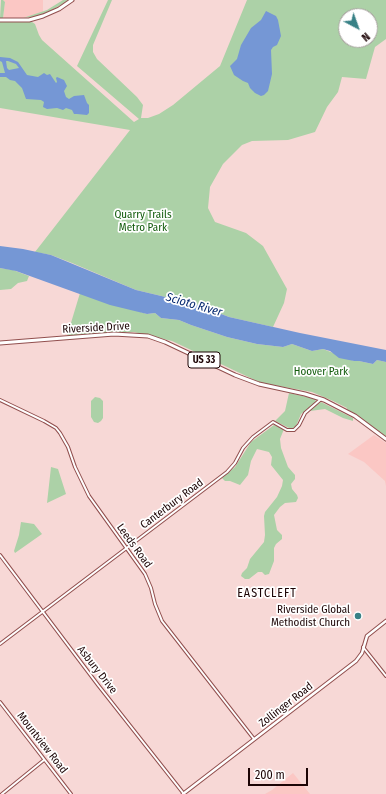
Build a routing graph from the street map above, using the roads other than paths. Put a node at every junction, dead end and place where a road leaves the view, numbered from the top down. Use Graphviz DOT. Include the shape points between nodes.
graph roads {
  1 [pos="72,0"];
  2 [pos="0,20"];
  3 [pos="0,343"];
  4 [pos="321,399"];
  5 [pos="0,400"];
  6 [pos="386,439"];
  7 [pos="127,548"];
  8 [pos="0,555"];
  9 [pos="43,612"];
  10 [pos="386,621"];
  11 [pos="0,644"];
  12 [pos="363,647"];
  13 [pos="386,676"];
  14 [pos="0,702"];
  15 [pos="255,740"];
  16 [pos="44,760"];
  17 [pos="2,794"];
  18 [pos="71,794"];
  19 [pos="183,794"];
  1 -- 2 [label="main road" via="59,9 29,20"];
  3 -- 4 [label="main road, Riverside Drive / US 33" via="114,334 148,336 259,384"];
  4 -- 6 [label="main road, Riverside Drive / US 33" via="355,416"];
  4 -- 7 [label="street, Canterbury Road" via="305,413 294,430 287,430 273,422 253,437 226,472"];
  5 -- 7 [label="street, Leeds Road" via="56,428 68,447 89,496"];
  7 -- 9 [label="street, Canterbury Road"];
  7 -- 15 [label="street, Leeds Road" via="148,580 162,621"];
  8 -- 9 [label="street, Asbury Drive"];
  9 -- 11 [label="street, Canterbury Road"];
  9 -- 19 [label="street, Asbury Drive"];
  10 -- 12 [label="main road, Zollinger Road" via="369,634"];
  12 -- 13 [label="street"];
  12 -- 15 [label="main road, Zollinger Road" via="358,660"];
  14 -- 16 [label="street, Mountview Road"];
  15 -- 19 [label="main road, Zollinger Road"];
  16 -- 17 [label="street"];
  16 -- 18 [label="street, Mountview Road"];
}
